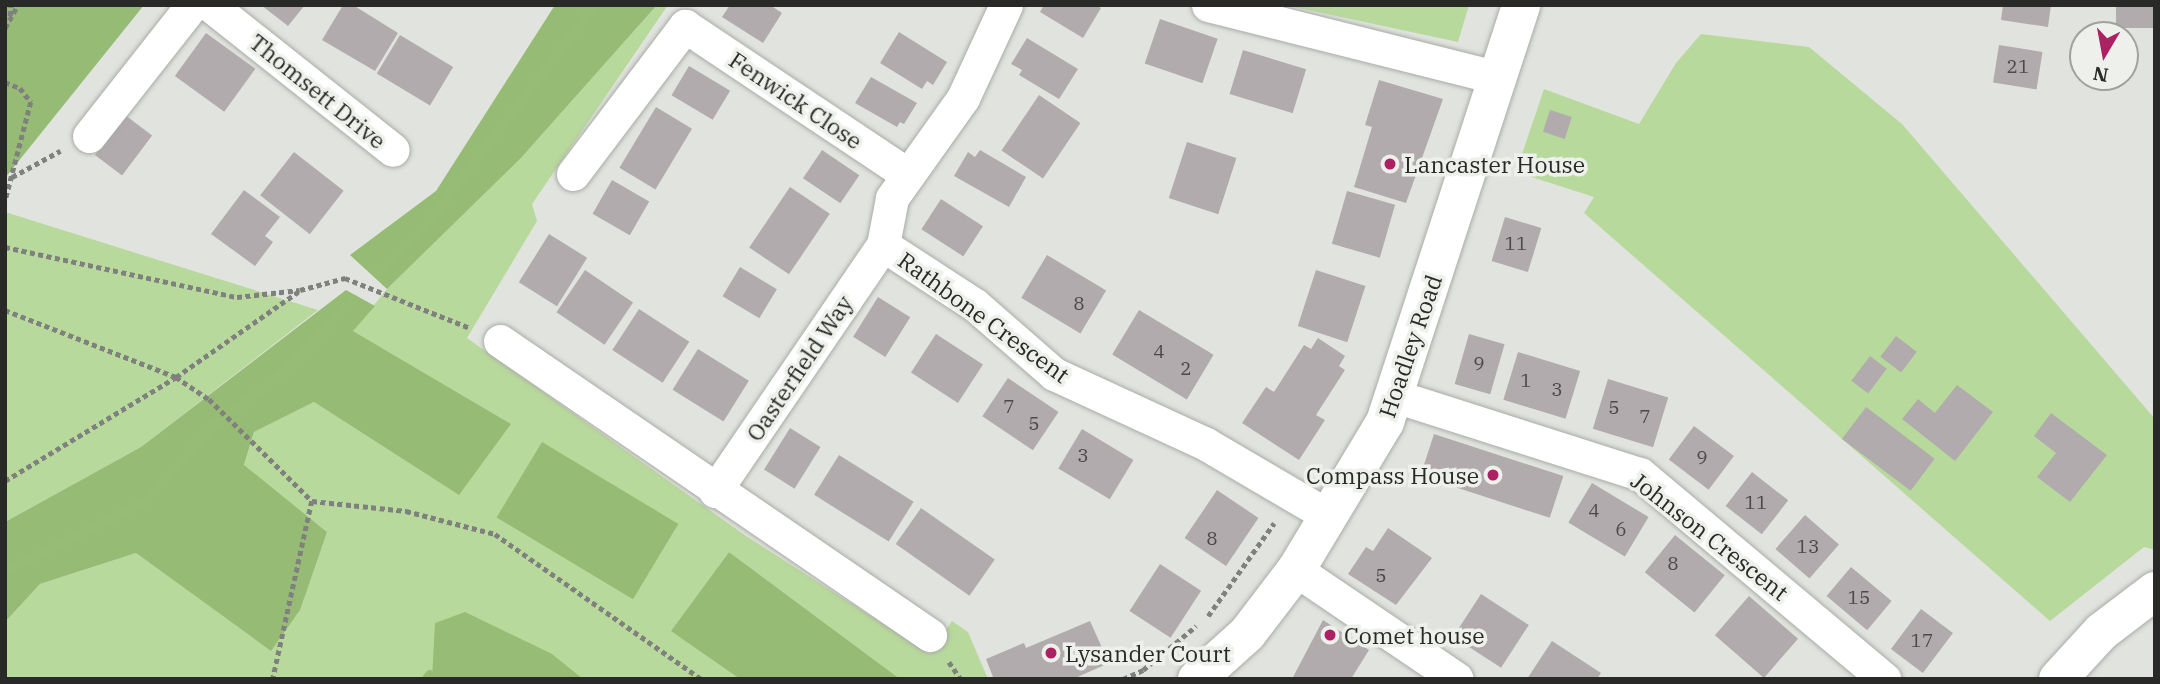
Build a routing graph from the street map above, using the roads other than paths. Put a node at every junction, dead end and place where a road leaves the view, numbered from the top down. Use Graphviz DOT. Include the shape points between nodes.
graph roads {
  1 [pos="192,5"];
  2 [pos="210,5"];
  3 [pos="1006,5"];
  4 [pos="1208,5"];
  5 [pos="1521,5"];
  6 [pos="693,16"];
  7 [pos="1499,78"];
  8 [pos="89,136"];
  9 [pos="393,150"];
  10 [pos="573,174"];
  11 [pos="908,175"];
  12 [pos="883,245"];
  13 [pos="500,341"];
  14 [pos="1395,396"];
  15 [pos="715,491"];
  16 [pos="1327,515"];
  17 [pos="1296,570"];
  18 [pos="2155,591"];
  19 [pos="930,635"];
  20 [pos="1198,679"];
  21 [pos="1457,679"];
  22 [pos="1884,679"];
  23 [pos="2058,679"];
  1 -- 8 [label="street"];
  2 -- 9 [label="street, Thomsett Drive"];
  3 -- 11 [label="street, Rathbone Crescent" via="963,97"];
  4 -- 7 [label="street"];
  5 -- 7 [label="street, Hoadley Road"];
  6 -- 10 [label="street, Fenwick Close"];
  6 -- 11 [label="street, Fenwick Close"];
  7 -- 14 [label="street, Hoadley Road"];
  11 -- 12 [label="street, Rathbone Crescent" via="892,198"];
  12 -- 15 [label="street, Oasterfield Way"];
  12 -- 16 [label="street, Rathbone Crescent" via="975,305 1054,374 1206,444"];
  13 -- 15 [label="street"];
  14 -- 16 [label="street, Hoadley Road" via="1385,422"];
  14 -- 22 [label="street, Johnson Crescent" via="1640,474"];
  15 -- 19 [label="street"];
  16 -- 17 [label="street, Hoadley Road"];
  17 -- 20 [label="street, Hoadley Road" via="1247,634"];
  17 -- 21 [label="street"];
  18 -- 23 [label="street" via="2101,632"];
}
